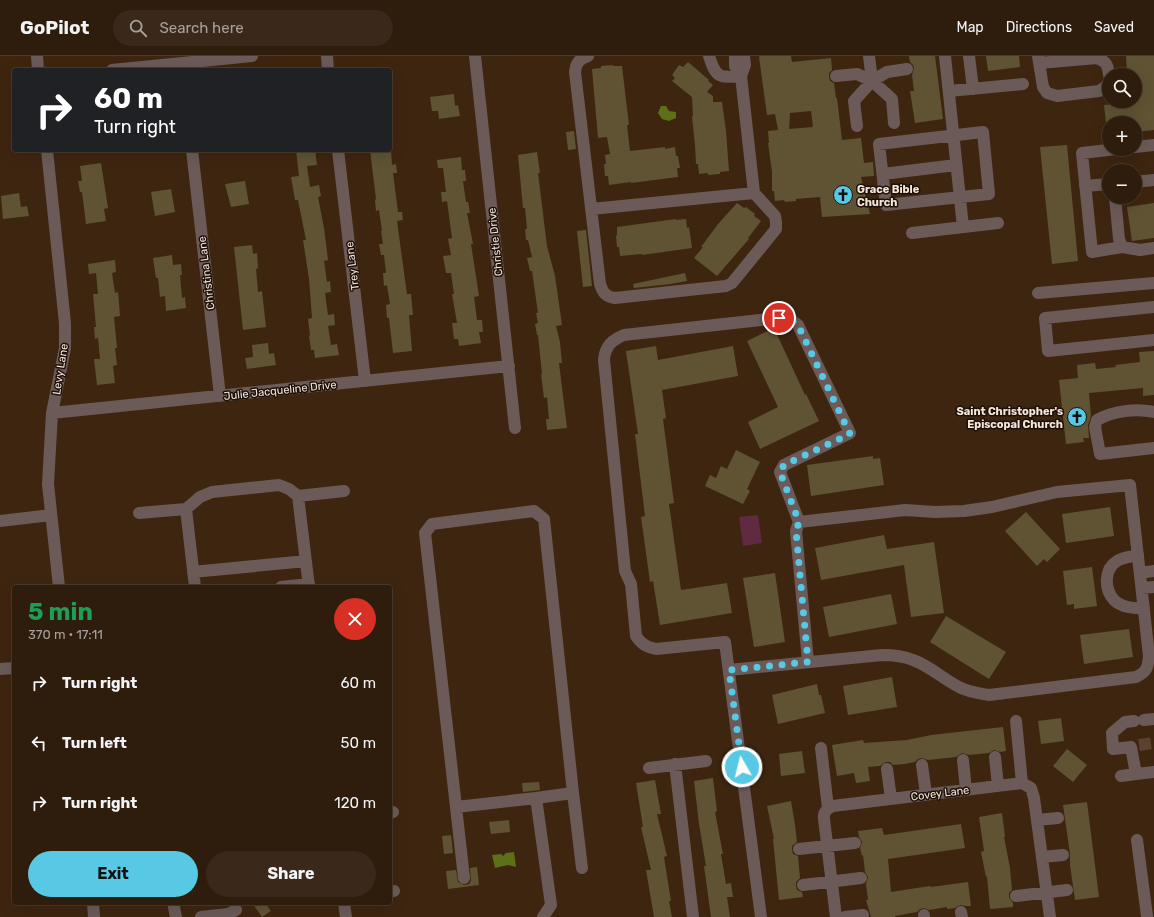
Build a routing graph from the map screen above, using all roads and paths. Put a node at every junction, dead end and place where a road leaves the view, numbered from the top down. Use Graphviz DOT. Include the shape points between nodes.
graph roads {
  1 [pos="37,56"];
  2 [pos="252,56"];
  3 [pos="327,56"];
  4 [pos="475,56"];
  5 [pos="588,56"];
  6 [pos="709,56"];
  7 [pos="735,56"];
  8 [pos="744,56"];
  9 [pos="869,56"];
  10 [pos="945,56"];
  11 [pos="969,56"];
  12 [pos="1038,60"];
  13 [pos="182,67"];
  14 [pos="38,68"];
  15 [pos="159,68"];
  16 [pos="328,68"];
  17 [pos="1108,68"];
  18 [pos="907,69"];
  19 [pos="741,76"];
  20 [pos="836,76"];
  21 [pos="872,81"];
  22 [pos="1023,84"];
  23 [pos="973,89"];
  24 [pos="1102,89"];
  25 [pos="949,91"];
  26 [pos="894,123"];
  27 [pos="857,126"];
  28 [pos="953,135"];
  29 [pos="1154,145"];
  30 [pos="1142,146"];
  31 [pos="1102,151"];
  32 [pos="47,152"];
  33 [pos="192,152"];
  34 [pos="338,152"];
  35 [pos="956,165"];
  36 [pos="883,174"];
  37 [pos="1154,180"];
  38 [pos="1142,181"];
  39 [pos="1102,185"];
  40 [pos="1085,186"];
  41 [pos="754,193"];
  42 [pos="960,197"];
  43 [pos="1116,204"];
  44 [pos="591,209"];
  45 [pos="998,223"];
  46 [pos="963,227"];
  47 [pos="912,233"];
  48 [pos="1122,247"];
  49 [pos="1154,248"];
  50 [pos="1154,283"];
  51 [pos="1038,293"];
  52 [pos="1154,307"];
  53 [pos="1154,340"];
  54 [pos="509,366"];
  55 [pos="366,381"];
  56 [pos="220,396"];
  57 [pos="1154,412"];
  58 [pos="52,413"];
  59 [pos="515,428"];
  60 [pos="1154,448"];
  61 [pos="344,491"];
  62 [pos="298,496"];
  63 [pos="186,509"];
  64 [pos="139,513"];
  65 [pos="51,515"];
  66 [pos="0,521"];
  67 [pos="799,522"];
  68 [pos="1138,556"];
  69 [pos="306,561"];
  70 [pos="1154,571"];
  71 [pos="193,572"];
  72 [pos="1140,573"];
  73 [pos="59,585"];
  74 [pos="195,585"];
  75 [pos="309,585"];
  76 [pos="1148,588"];
  77 [pos="1144,608"];
  78 [pos="808,662"];
  79 [pos="12,668"];
  80 [pos="0,669"];
  81 [pos="729,670"];
  82 [pos="1144,720"];
  83 [pos="1016,721"];
  84 [pos="821,748"];
  85 [pos="995,757"];
  86 [pos="963,760"];
  87 [pos="706,761"];
  88 [pos="675,764"];
  89 [pos="922,764"];
  90 [pos="649,768"];
  91 [pos="887,769"];
  92 [pos="1154,772"];
  93 [pos="1136,774"];
  94 [pos="1121,776"];
  95 [pos="1022,783"];
  96 [pos="998,786"];
  97 [pos="966,790"];
  98 [pos="573,793"];
  99 [pos="926,794"];
  100 [pos="536,798"];
  101 [pos="891,799"];
  102 [pos="456,807"];
  103 [pos="828,808"];
  104 [pos="1058,818"];
  105 [pos="1037,820"];
  106 [pos="1137,840"];
  107 [pos="855,842"];
  108 [pos="827,846"];
  109 [pos="799,849"];
  110 [pos="1063,854"];
  111 [pos="1042,857"];
  112 [pos="582,868"];
  113 [pos="464,878"];
  114 [pos="861,878"];
  115 [pos="832,881"];
  116 [pos="803,885"];
  117 [pos="1067,890"];
  118 [pos="1047,893"];
  119 [pos="1016,896"];
  120 [pos="92,905"];
  121 [pos="344,905"];
  122 [pos="236,910"];
  123 [pos="863,915"];
  124 [pos="1146,916"];
  125 [pos="94,917"];
  126 [pos="201,917"];
  127 [pos="346,917"];
  128 [pos="543,917"];
  129 [pos="693,917"];
  130 [pos="761,917"];
  131 [pos="836,917"];
  132 [pos="845,917"];
  133 [pos="1050,917"];
  1 -- 14 [label="street"];
  2 -- 13 [label="street"];
  3 -- 16 [label="street"];
  4 -- 54 [label="street, Christie Drive"];
  5 -- 44 [label="street" via="576,64 575,72"];
  6 -- 19 [label="street" via="717,74 724,77"];
  7 -- 19 [label="street" via="735,66"];
  8 -- 19 [label="street" via="745,65"];
  9 -- 21 [label="street"];
  10 -- 25 [label="street"];
  11 -- 23 [label="street"];
  12 -- 17 [label="street" via="1097,58 1105,61"];
  12 -- 24 [label="street" via="1043,87 1047,93 1057,96"];
  13 -- 15 [label="street"];
  18 -- 21 [label="street" via="887,72"];
  19 -- 41 [label="street"];
  20 -- 21 [label="street" via="857,74"];
  21 -- 26 [label="street" via="892,99"];
  21 -- 27 [label="street" via="854,101"];
  22 -- 23 [label="street"];
  23 -- 25 [label="street"];
  25 -- 28 [label="street"];
  28 -- 35 [label="street"];
  28 -- 36 [label="street" via="880,144"];
  28 -- 42 [label="street" via="983,132 989,194"];
  29 -- 30 [label="street"];
  31 -- 40 [label="street" via="1082,153"];
  32 -- 58 [label="street, Levy Lane" via="65,323 65,348"];
  33 -- 56 [label="street, Christina Lane"];
  34 -- 55 [label="street, Trey Lane"];
  35 -- 36 [label="street"];
  35 -- 42 [label="street"];
  36 -- 42 [label="street" via="886,205"];
  37 -- 38 [label="street"];
  39 -- 40 [label="street"];
  40 -- 48 [label="street" via="1092,252"];
  41 -- 44 [label="street"];
  41 -- 44 [label="street" via="775,216 776,229 732,284 615,298 608,297 602,292"];
  42 -- 46 [label="street"];
  43 -- 48 [label="street"];
  45 -- 46 [label="street"];
  46 -- 47 [label="street"];
  48 -- 49 [label="street" via="1140,250"];
  50 -- 51 [label="street"];
  52 -- 53 [label="street" via="1045,318 1048,351"];
  54 -- 55 [label="street, Julie Jacqueline Drive"];
  54 -- 59 [label="street, Christie Drive"];
  55 -- 56 [label="street, Julie Jacqueline Drive"];
  56 -- 58 [label="street, Julie Jacqueline Drive"];
  57 -- 60 [label="street" via="1142,410 1111,413 1096,420 1095,427 1100,454"];
  58 -- 65 [label="street, Levy Lane" via="48,484"];
  61 -- 62 [label="street"];
  62 -- 63 [label="street" via="279,485 212,492 200,497"];
  62 -- 69 [label="street"];
  63 -- 64 [label="street"];
  63 -- 71 [label="street"];
  65 -- 66 [label="street"];
  65 -- 73 [label="street, Levy Lane"];
  67 -- 68 [label="street" via="905,510 964,511 1057,492 1130,485"];
  67 -- 78 [label="street" via="796,531"];
  67 -- 81 [label="street" via="780,472 784,465 850,434 794,320 779,318 624,335 609,345 604,360 625,571 631,584 636,636 641,643 656,649 725,642"];
  68 -- 72 [label="street"];
  68 -- 77 [label="street" via="1117,561 1106,577 1114,600 1122,605"];
  69 -- 71 [label="street"];
  69 -- 75 [label="street"];
  70 -- 72 [label="street"];
  71 -- 74 [label="street"];
  72 -- 76 [label="street"];
  76 -- 77 [label="street"];
  77 -- 78 [label="street" via="1149,664 1143,674 1136,677 989,695 966,690 927,666 904,657 882,654"];
  78 -- 81 [label="street"];
  79 -- 80 [label="street"];
  81 -- 130 [label="street"];
  82 -- 93 [label="street" via="1124,722 1112,733 1113,749 1135,746"];
  83 -- 95 [label="street"];
  84 -- 103 [label="street"];
  85 -- 96 [label="street"];
  86 -- 97 [label="street"];
  87 -- 88 [label="street"];
  88 -- 90 [label="street"];
  88 -- 129 [label="street"];
  89 -- 99 [label="street"];
  91 -- 101 [label="street"];
  92 -- 93 [label="street"];
  93 -- 94 [label="street"];
  95 -- 96 [label="street, Covey Lane"];
  95 -- 105 [label="street" via="1031,788"];
  96 -- 97 [label="street, Covey Lane"];
  97 -- 99 [label="street, Covey Lane"];
  98 -- 100 [label="street"];
  98 -- 102 [label="street" via="544,519 534,510 432,524 425,533"];
  98 -- 112 [label="street"];
  99 -- 101 [label="street, Covey Lane"];
  100 -- 102 [label="street"];
  100 -- 128 [label="street" via="551,905"];
  101 -- 103 [label="street, Covey Lane"];
  102 -- 113 [label="street"];
  103 -- 108 [label="street" via="824,816"];
  104 -- 105 [label="street"];
  105 -- 111 [label="street"];
  106 -- 124 [label="street"];
  107 -- 108 [label="street"];
  108 -- 109 [label="street"];
  108 -- 115 [label="street"];
  110 -- 111 [label="street"];
  111 -- 118 [label="street"];
  114 -- 115 [label="street"];
  115 -- 116 [label="street"];
  115 -- 131 [label="street"];
  117 -- 118 [label="street"];
  118 -- 119 [label="street"];
  118 -- 133 [label="street"];
  120 -- 125 [label="street"];
  121 -- 127 [label="street"];
  122 -- 126 [label="street" via="228,914"];
  123 -- 132 [label="street"];
}
